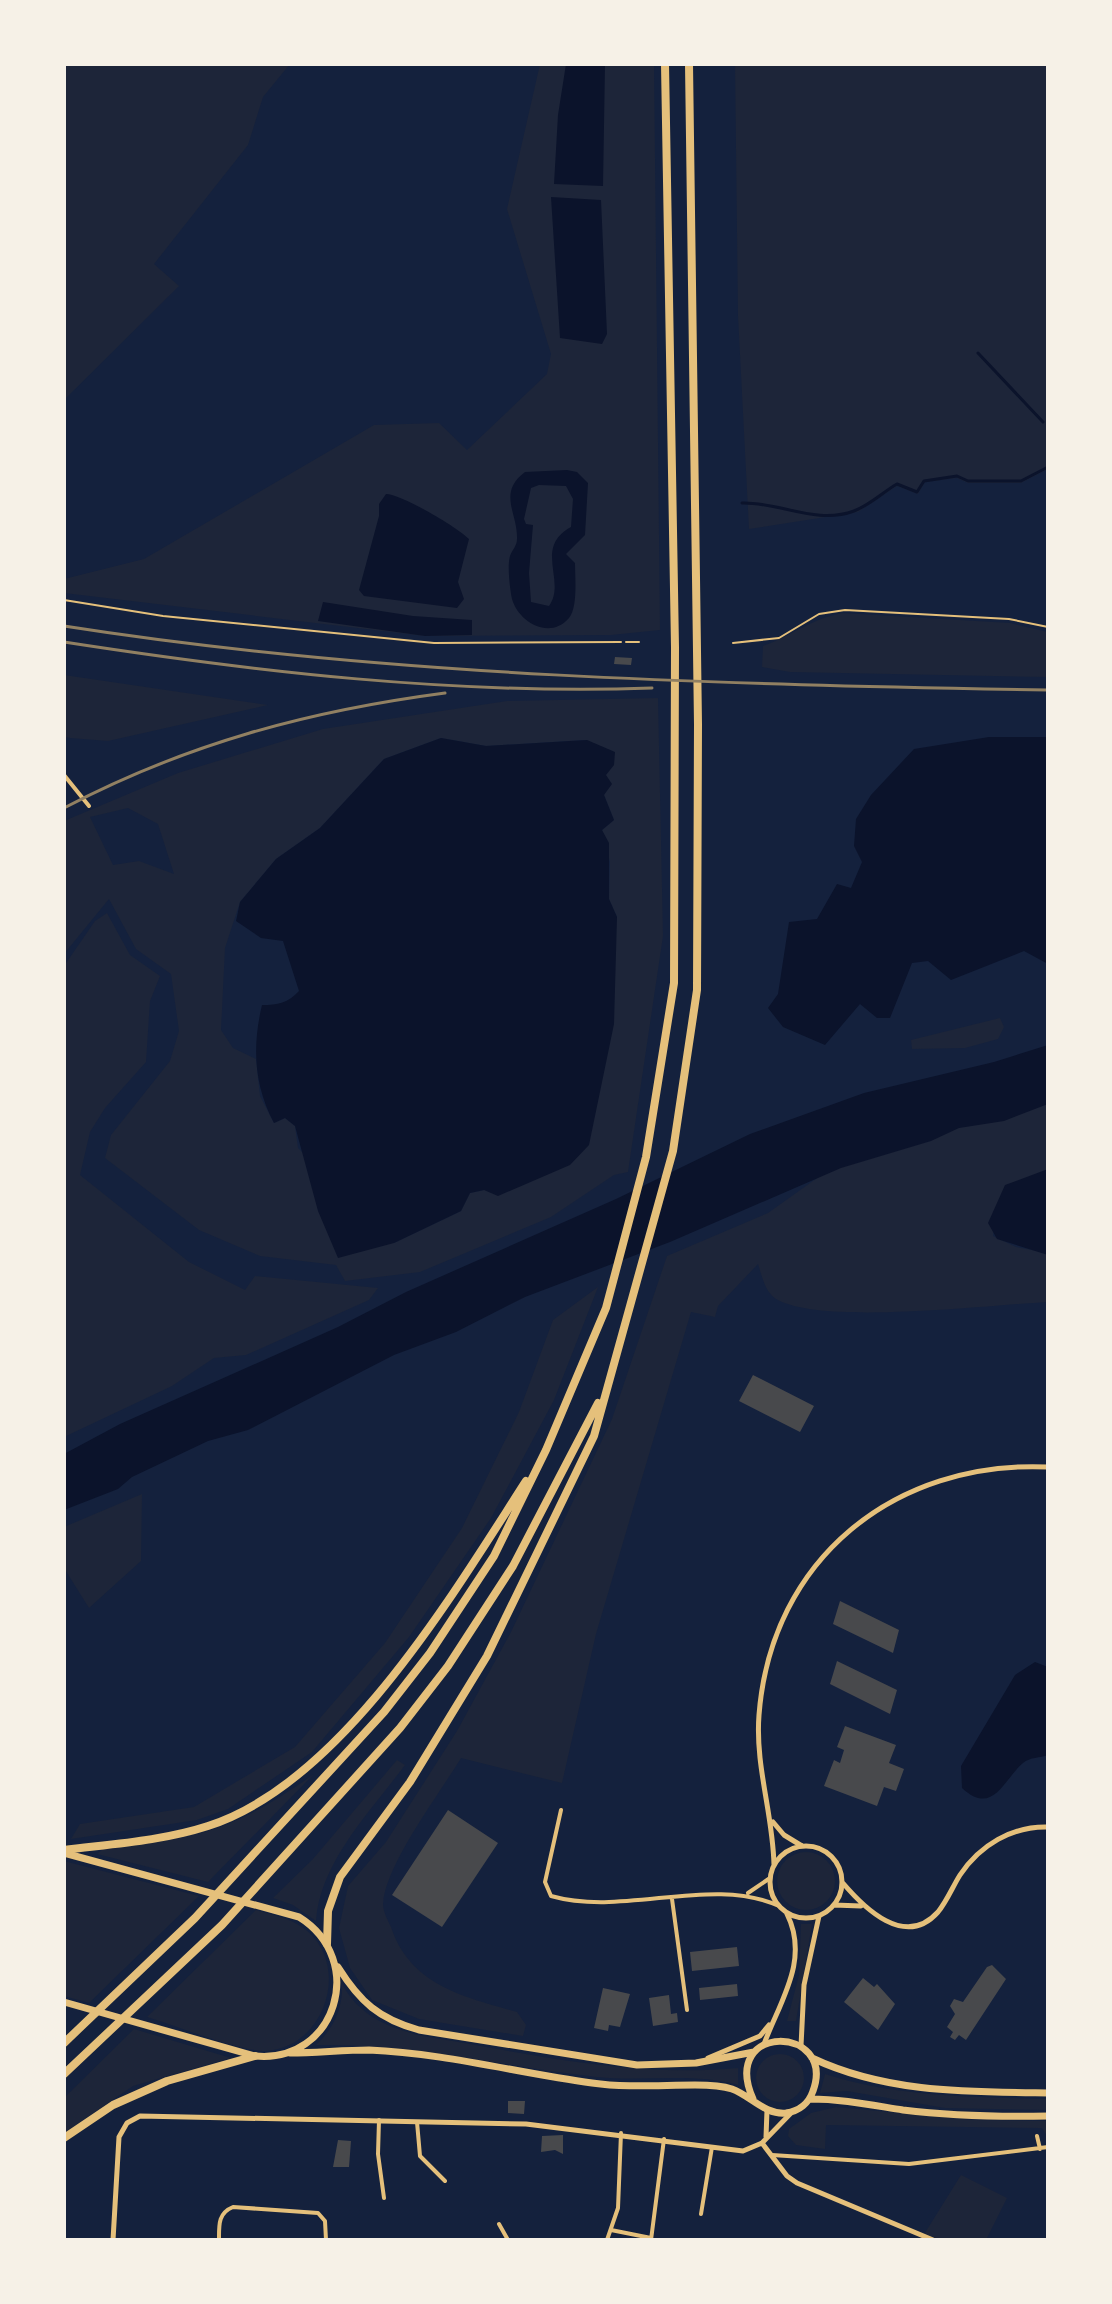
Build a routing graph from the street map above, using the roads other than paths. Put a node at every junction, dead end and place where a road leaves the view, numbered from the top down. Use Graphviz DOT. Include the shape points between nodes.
graph roads {
  1 [pos="665,64"];
  2 [pos="689,64"];
  3 [pos="64,600"];
  4 [pos="621,642"];
  5 [pos="64,775"];
  6 [pos="89,806"];
  7 [pos="603,1392"];
  8 [pos="546,1450"];
  9 [pos="1048,1467"];
  10 [pos="561,1810"];
  11 [pos="773,1821"];
  12 [pos="1048,1827"];
  13 [pos="802,1846"];
  14 [pos="64,1851"];
  15 [pos="774,1865"];
  16 [pos="770,1878"];
  17 [pos="842,1882"];
  18 [pos="746,1894"];
  19 [pos="672,1899"];
  20 [pos="834,1905"];
  21 [pos="779,1906"];
  22 [pos="862,1906"];
  23 [pos="787,1912"];
  24 [pos="819,1915"];
  25 [pos="327,1944"];
  26 [pos="335,1962"];
  27 [pos="64,2002"];
  28 [pos="687,2010"];
  29 [pos="773,2021"];
  30 [pos="68,2040"];
  31 [pos="764,2044"];
  32 [pos="801,2046"];
  33 [pos="754,2052"];
  34 [pos="290,2053"];
  35 [pos="255,2056"];
  36 [pos="812,2058"];
  37 [pos="696,2063"];
  38 [pos="64,2074"];
  39 [pos="1048,2093"];
  40 [pos="753,2099"];
  41 [pos="810,2099"];
  42 [pos="767,2110"];
  43 [pos="792,2111"];
  44 [pos="1048,2116"];
  45 [pos="379,2120"];
  46 [pos="417,2121"];
  47 [pos="621,2133"];
  48 [pos="1037,2136"];
  49 [pos="64,2138"];
  50 [pos="664,2139"];
  51 [pos="764,2140"];
  52 [pos="712,2147"];
  53 [pos="1048,2147"];
  54 [pos="1040,2149"];
  55 [pos="768,2155"];
  56 [pos="445,2181"];
  57 [pos="384,2198"];
  58 [pos="701,2214"];
  59 [pos="499,2224"];
  60 [pos="611,2230"];
  61 [pos="651,2239"];
  62 [pos="113,2240"];
  63 [pos="219,2240"];
  64 [pos="326,2240"];
  65 [pos="508,2240"];
  66 [pos="607,2240"];
  67 [pos="933,2240"];
  1 -- 8 [label="highway" via="675,647 674,983 646,1157 606,1308"];
  2 -- 7 [label="highway" via="697,990 673,1151 635,1298"];
  3 -- 4 [label="lane" via="163,616 434,643"];
  5 -- 6 [label="street"];
  7 -- 25 [label="highway" via="594,1436 487,1656 410,1782 340,1877 328,1911"];
  7 -- 38 [label="highway" via="513,1566 400,1728 222,1925"];
  8 -- 14 [label="highway" via="445,1604 320,1757 283,1787 210,1825"];
  8 -- 30 [label="highway" via="494,1556 384,1712 195,1918"];
  9 -- 11 [label="street" via="988,1469 902,1494 858,1522 811,1571 778,1631 761,1692 759,1757"];
  10 -- 19 [label="street" via="545,1882 551,1896 587,1904"];
  11 -- 13 [label="street"];
  11 -- 15 [label="street"];
  12 -- 22 [label="street" via="993,1841 961,1873 937,1913 918,1924 888,1923"];
  13 -- 15 [label="street" via="785,1852"];
  13 -- 17 [label="street" via="830,1855"];
  14 -- 25 [label="main road" via="288,1912 308,1922"];
  15 -- 16 [label="street"];
  16 -- 18 [label="street"];
  16 -- 21 [label="street"];
  17 -- 20 [label="street"];
  17 -- 22 [label="street"];
  18 -- 19 [label="street"];
  18 -- 21 [label="street"];
  19 -- 28 [label="street"];
  20 -- 22 [label="street"];
  20 -- 24 [label="street"];
  21 -- 23 [label="street"];
  23 -- 24 [label="street" via="803,1918"];
  23 -- 29 [label="street" via="797,1950"];
  24 -- 32 [label="street" via="804,1985"];
  25 -- 26 [label="main road"];
  26 -- 34 [label="main road" via="334,2008 317,2033"];
  26 -- 37 [label="main road" via="357,1998 404,2026 637,2065"];
  27 -- 35 [label="main road"];
  29 -- 31 [label="street"];
  29 -- 37 [label="street" via="760,2036"];
  31 -- 32 [label="main road" via="783,2040"];
  31 -- 33 [label="main road"];
  32 -- 36 [label="main road"];
  33 -- 37 [label="main road"];
  33 -- 40 [label="main road" via="746,2074"];
  34 -- 35 [label="main road"];
  34 -- 40 [label="main road" via="369,2050 595,2084 723,2087"];
  35 -- 49 [label="highway" via="167,2081 113,2105"];
  36 -- 39 [label="main road" via="845,2074 895,2085"];
  36 -- 41 [label="main road" via="816,2078"];
  40 -- 42 [label="main road"];
  41 -- 43 [label="main road"];
  41 -- 44 [label="main road" via="850,2099 986,2117"];
  42 -- 43 [label="main road"];
  42 -- 51 [label="street"];
  43 -- 51 [label="street"];
  45 -- 46 [label="street"];
  45 -- 57 [label="street"];
  45 -- 62 [label="street" via="140,2116 127,2123 119,2137"];
  46 -- 47 [label="street"];
  46 -- 56 [label="street" via="420,2156"];
  47 -- 50 [label="street"];
  47 -- 60 [label="street" via="618,2208"];
  48 -- 54 [label="street"];
  50 -- 52 [label="street"];
  50 -- 61 [label="street"];
  51 -- 52 [label="street" via="743,2151"];
  51 -- 55 [label="street"];
  52 -- 58 [label="street"];
  53 -- 54 [label="street"];
  54 -- 55 [label="street" via="909,2164"];
  55 -- 67 [label="street" via="808,2189"];
  59 -- 65 [label="street"];
  60 -- 61 [label="street"];
  60 -- 66 [label="street"];
  63 -- 64 [label="street" via="222,2214 233,2207 318,2213 325,2221"];
}
